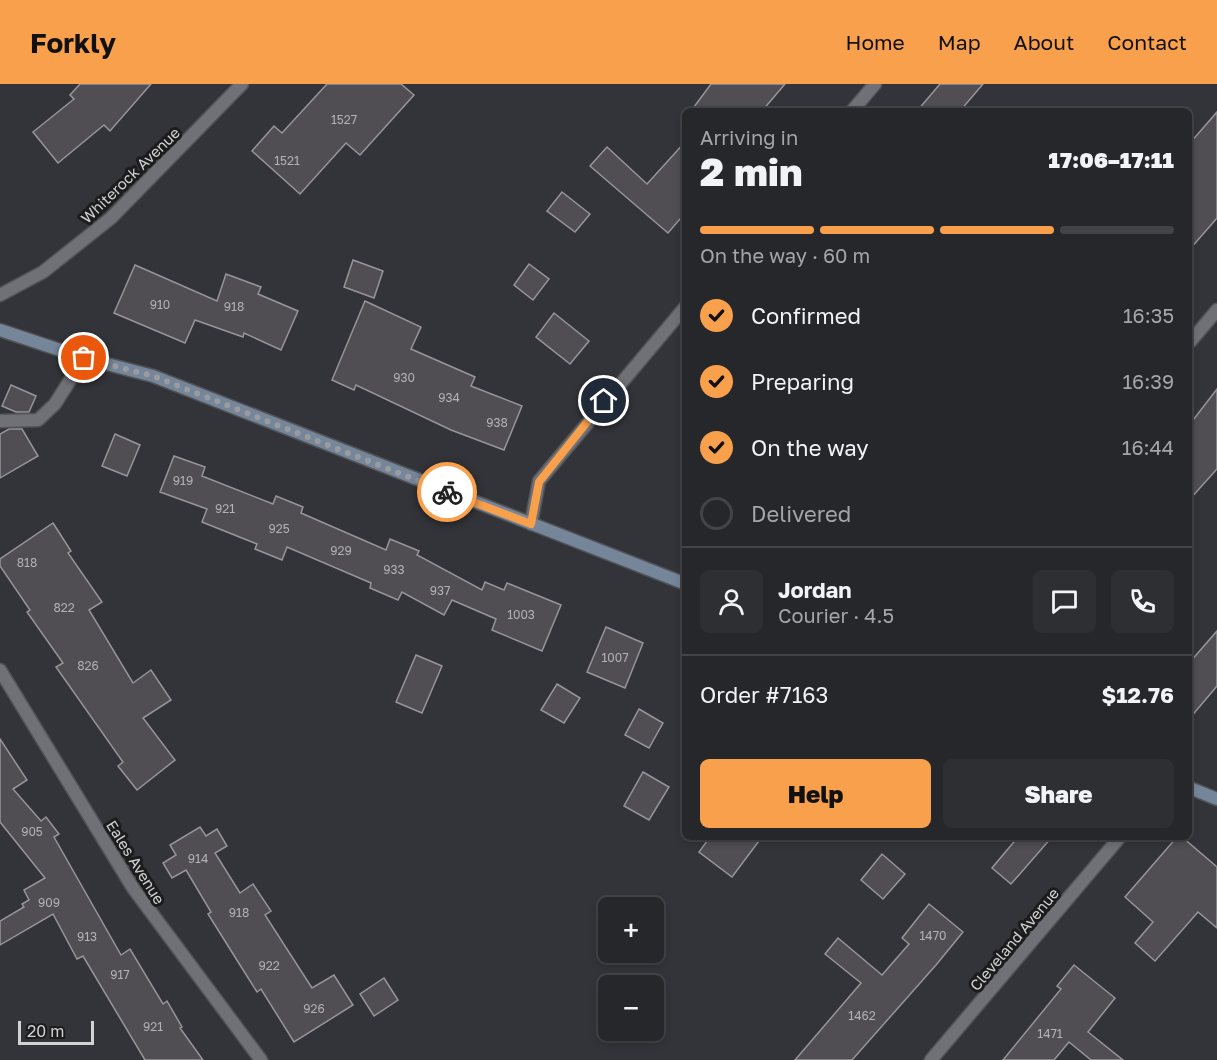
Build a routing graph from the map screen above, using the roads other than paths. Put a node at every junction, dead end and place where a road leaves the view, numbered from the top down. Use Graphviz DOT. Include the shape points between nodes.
graph roads {
  1 [pos="875,84"];
  2 [pos="239,85"];
  3 [pos="855,108"];
  4 [pos="0,295"];
  5 [pos="1217,310"];
  6 [pos="682,311"];
  7 [pos="0,330"];
  8 [pos="1192,340"];
  9 [pos="84,358"];
  10 [pos="0,420"];
  11 [pos="531,524"];
  12 [pos="682,582"];
  13 [pos="0,670"];
  14 [pos="1192,789"];
  15 [pos="1217,799"];
  16 [pos="1117,840"];
  17 [pos="261,1060"];
  18 [pos="931,1060"];
  1 -- 3 [label="street"];
  2 -- 4 [label="street, Whiterock Avenue" via="111,218 43,272"];
  5 -- 8 [label="street"];
  6 -- 11 [label="street" via="539,482"];
  7 -- 9 [label="main road"];
  9 -- 10 [label="street" via="55,404 38,420"];
  9 -- 11 [label="main road" via="153,376"];
  11 -- 12 [label="main road"];
  13 -- 17 [label="street, Eales Avenue" via="133,888"];
  14 -- 15 [label="main road"];
  16 -- 18 [label="street, Cleveland Avenue"];
}
